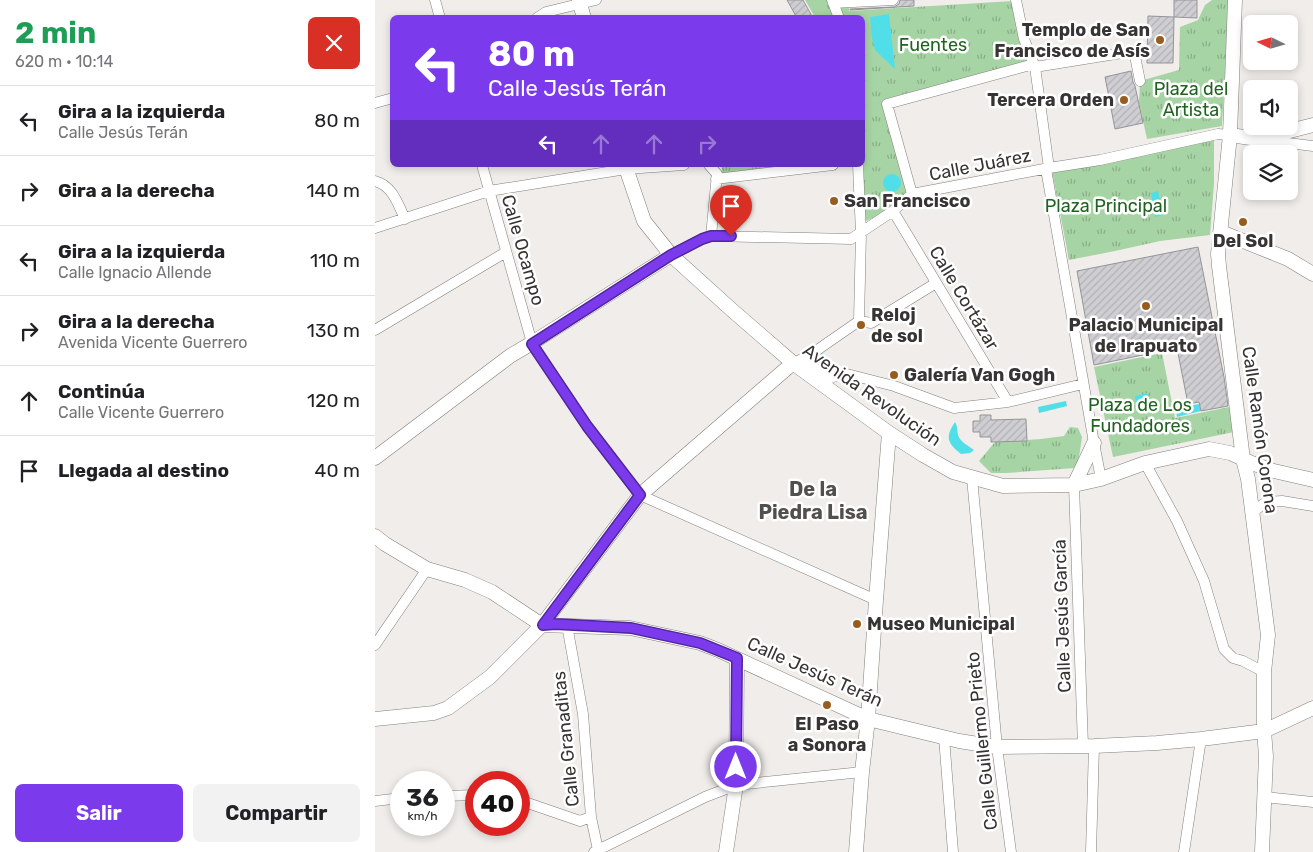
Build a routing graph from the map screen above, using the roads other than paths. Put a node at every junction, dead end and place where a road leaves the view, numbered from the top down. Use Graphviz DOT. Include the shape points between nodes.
graph roads {
  1 [pos="435,0"];
  2 [pos="596,0"];
  3 [pos="893,0"];
  4 [pos="1015,0"];
  5 [pos="1235,0"];
  6 [pos="832,1"];
  7 [pos="855,1"];
  8 [pos="581,7"];
  9 [pos="439,15"];
  10 [pos="542,15"];
  11 [pos="838,15"];
  12 [pos="1034,65"];
  13 [pos="1140,81"];
  14 [pos="390,99"];
  15 [pos="375,103"];
  16 [pos="1313,125"];
  17 [pos="1230,134"];
  18 [pos="1258,139"];
  19 [pos="1313,146"];
  20 [pos="483,167"];
  21 [pos="625,167"];
  22 [pos="711,167"];
  23 [pos="816,167"];
  24 [pos="858,167"];
  25 [pos="1048,168"];
  26 [pos="716,179"];
  27 [pos="375,181"];
  28 [pos="489,191"];
  29 [pos="912,194"];
  30 [pos="893,211"];
  31 [pos="405,218"];
  32 [pos="375,228"];
  33 [pos="1221,232"];
  34 [pos="861,233"];
  35 [pos="711,236"];
  36 [pos="506,252"];
  37 [pos="671,255"];
  38 [pos="1313,274"];
  39 [pos="936,283"];
  40 [pos="859,321"];
  41 [pos="375,330"];
  42 [pos="532,344"];
  43 [pos="798,361"];
  44 [pos="1083,384"];
  45 [pos="1007,402"];
  46 [pos="889,433"];
  47 [pos="1094,443"];
  48 [pos="375,458"];
  49 [pos="1243,459"];
  50 [pos="1145,463"];
  51 [pos="972,478"];
  52 [pos="1101,479"];
  53 [pos="1313,480"];
  54 [pos="1074,485"];
  55 [pos="640,495"];
  56 [pos="1313,506"];
  57 [pos="1253,512"];
  58 [pos="375,536"];
  59 [pos="427,569"];
  60 [pos="876,600"];
  61 [pos="543,625"];
  62 [pos="567,625"];
  63 [pos="375,645"];
  64 [pos="737,658"];
  65 [pos="1264,672"];
  66 [pos="1313,708"];
  67 [pos="375,719"];
  68 [pos="868,720"];
  69 [pos="1264,731"];
  70 [pos="944,737"];
  71 [pos="1201,739"];
  72 [pos="1089,746"];
  73 [pos="997,747"];
  74 [pos="862,772"];
  75 [pos="736,785"];
  76 [pos="1264,797"];
  77 [pos="390,799"];
  78 [pos="375,800"];
  79 [pos="1313,802"];
  80 [pos="530,804"];
  81 [pos="591,817"];
  82 [pos="596,851"];
  83 [pos="726,852"];
  84 [pos="856,852"];
  85 [pos="953,852"];
  86 [pos="1011,852"];
  87 [pos="1091,852"];
  88 [pos="1184,852"];
  89 [pos="1262,852"];
  1 -- 9 [label="street"];
  2 -- 8 [label="street"];
  3 -- 7 [label="street"];
  4 -- 12 [label="street"];
  5 -- 17 [label="street, Calle Ramón Corona"];
  6 -- 7 [label="street"];
  6 -- 11 [label="street"];
  8 -- 10 [label="street"];
  12 -- 13 [label="street" via="1134,51"];
  12 -- 25 [label="street"];
  12 -- 29 [label="street" via="887,104"];
  14 -- 15 [label="street"];
  16 -- 18 [label="street"];
  17 -- 18 [label="street"];
  17 -- 25 [label="street, Calle Juárez"];
  17 -- 33 [label="street, Calle Ramón Corona"];
  18 -- 19 [label="street"];
  20 -- 28 [label="street, Calle Ocampo"];
  21 -- 28 [label="street"];
  21 -- 37 [label="street, Avenida Revolución" via="644,221"];
  22 -- 26 [label="street" via="717,174"];
  23 -- 26 [label="street"];
  24 -- 34 [label="street"];
  25 -- 29 [label="street, Calle Juárez"];
  25 -- 44 [label="street"];
  26 -- 35 [label="street"];
  27 -- 31 [label="street" via="391,190"];
  28 -- 31 [label="street"];
  28 -- 36 [label="street, Calle Ocampo"];
  29 -- 30 [label="street, Calle Juárez"];
  30 -- 34 [label="street, Calle Juárez"];
  30 -- 39 [label="street, Calle Cortázar"];
  31 -- 32 [label="street"];
  33 -- 38 [label="street" via="1289,259"];
  33 -- 49 [label="street, Calle Ramón Corona" via="1219,266"];
  34 -- 35 [label="street, Calle Juárez" via="851,240"];
  34 -- 40 [label="street"];
  35 -- 37 [label="street"];
  36 -- 41 [label="street"];
  36 -- 42 [label="street, Calle Ocampo"];
  37 -- 42 [label="street"];
  37 -- 43 [label="street, Avenida Revolución" via="733,311"];
  39 -- 40 [label="street" via="871,323"];
  39 -- 45 [label="street, Calle Cortázar"];
  40 -- 43 [label="street"];
  42 -- 48 [label="street" via="510,356"];
  42 -- 55 [label="street, Calle Ocampo" via="587,426"];
  43 -- 45 [label="street" via="829,379 843,373 894,386 954,408"];
  43 -- 46 [label="street, Avenida Revolución"];
  43 -- 55 [label="street"];
  44 -- 45 [label="street"];
  44 -- 47 [label="street"];
  46 -- 51 [label="street, Avenida Revolución" via="953,472"];
  46 -- 60 [label="street"];
  47 -- 52 [label="street"];
  47 -- 54 [label="street"];
  49 -- 50 [label="street, Avenida Revolución" via="1209,449"];
  49 -- 53 [label="street, Avenida Revolución" via="1273,471"];
  49 -- 57 [label="street, Calle Ramón Corona"];
  50 -- 52 [label="street, Avenida Revolución"];
  50 -- 65 [label="street" via="1177,521 1204,581 1224,649 1233,658"];
  51 -- 54 [label="street, Avenida Revolución" via="1003,486"];
  51 -- 73 [label="street, Calle Guillermo Prieto"];
  52 -- 54 [label="street, Avenida Revolución"];
  54 -- 72 [label="street, Calle Jesús García"];
  55 -- 60 [label="street"];
  55 -- 61 [label="street"];
  56 -- 57 [label="street" via="1266,502"];
  57 -- 65 [label="street, Calle Ramón Corona" via="1267,636"];
  58 -- 59 [label="street"];
  59 -- 61 [label="street" via="492,592"];
  59 -- 63 [label="street"];
  60 -- 68 [label="street"];
  61 -- 62 [label="street, Calle Jesús Terán"];
  61 -- 67 [label="street" via="490,677 447,708 434,713"];
  62 -- 64 [label="street, Calle Jesús Terán" via="631,628 700,643"];
  62 -- 81 [label="street, Calle Granaditas" via="583,714"];
  64 -- 68 [label="street, Calle Jesús Terán"];
  64 -- 75 [label="street"];
  65 -- 69 [label="street, Calle Ramón Corona"];
  66 -- 69 [label="street, Calle Jesús Terán"];
  68 -- 70 [label="street, Calle Jesús Terán"];
  68 -- 74 [label="street"];
  69 -- 71 [label="street, Calle Jesús Terán"];
  69 -- 76 [label="street, Calle Ramón Corona"];
  70 -- 73 [label="street, Calle Jesús Terán"];
  70 -- 85 [label="street"];
  71 -- 72 [label="street, Calle Jesús Terán"];
  71 -- 88 [label="street"];
  72 -- 73 [label="street, Calle Jesús Terán"];
  72 -- 87 [label="street, Calle Jesús García"];
  73 -- 86 [label="street, Calle Guillermo Prieto"];
  74 -- 75 [label="street"];
  74 -- 84 [label="street"];
  75 -- 82 [label="street"];
  75 -- 83 [label="street"];
  76 -- 79 [label="street"];
  76 -- 89 [label="street, Calle Ramón Corona"];
  77 -- 78 [label="street"];
  80 -- 81 [label="street" via="579,821"];
  81 -- 82 [label="street, Calle Granaditas"];
}
